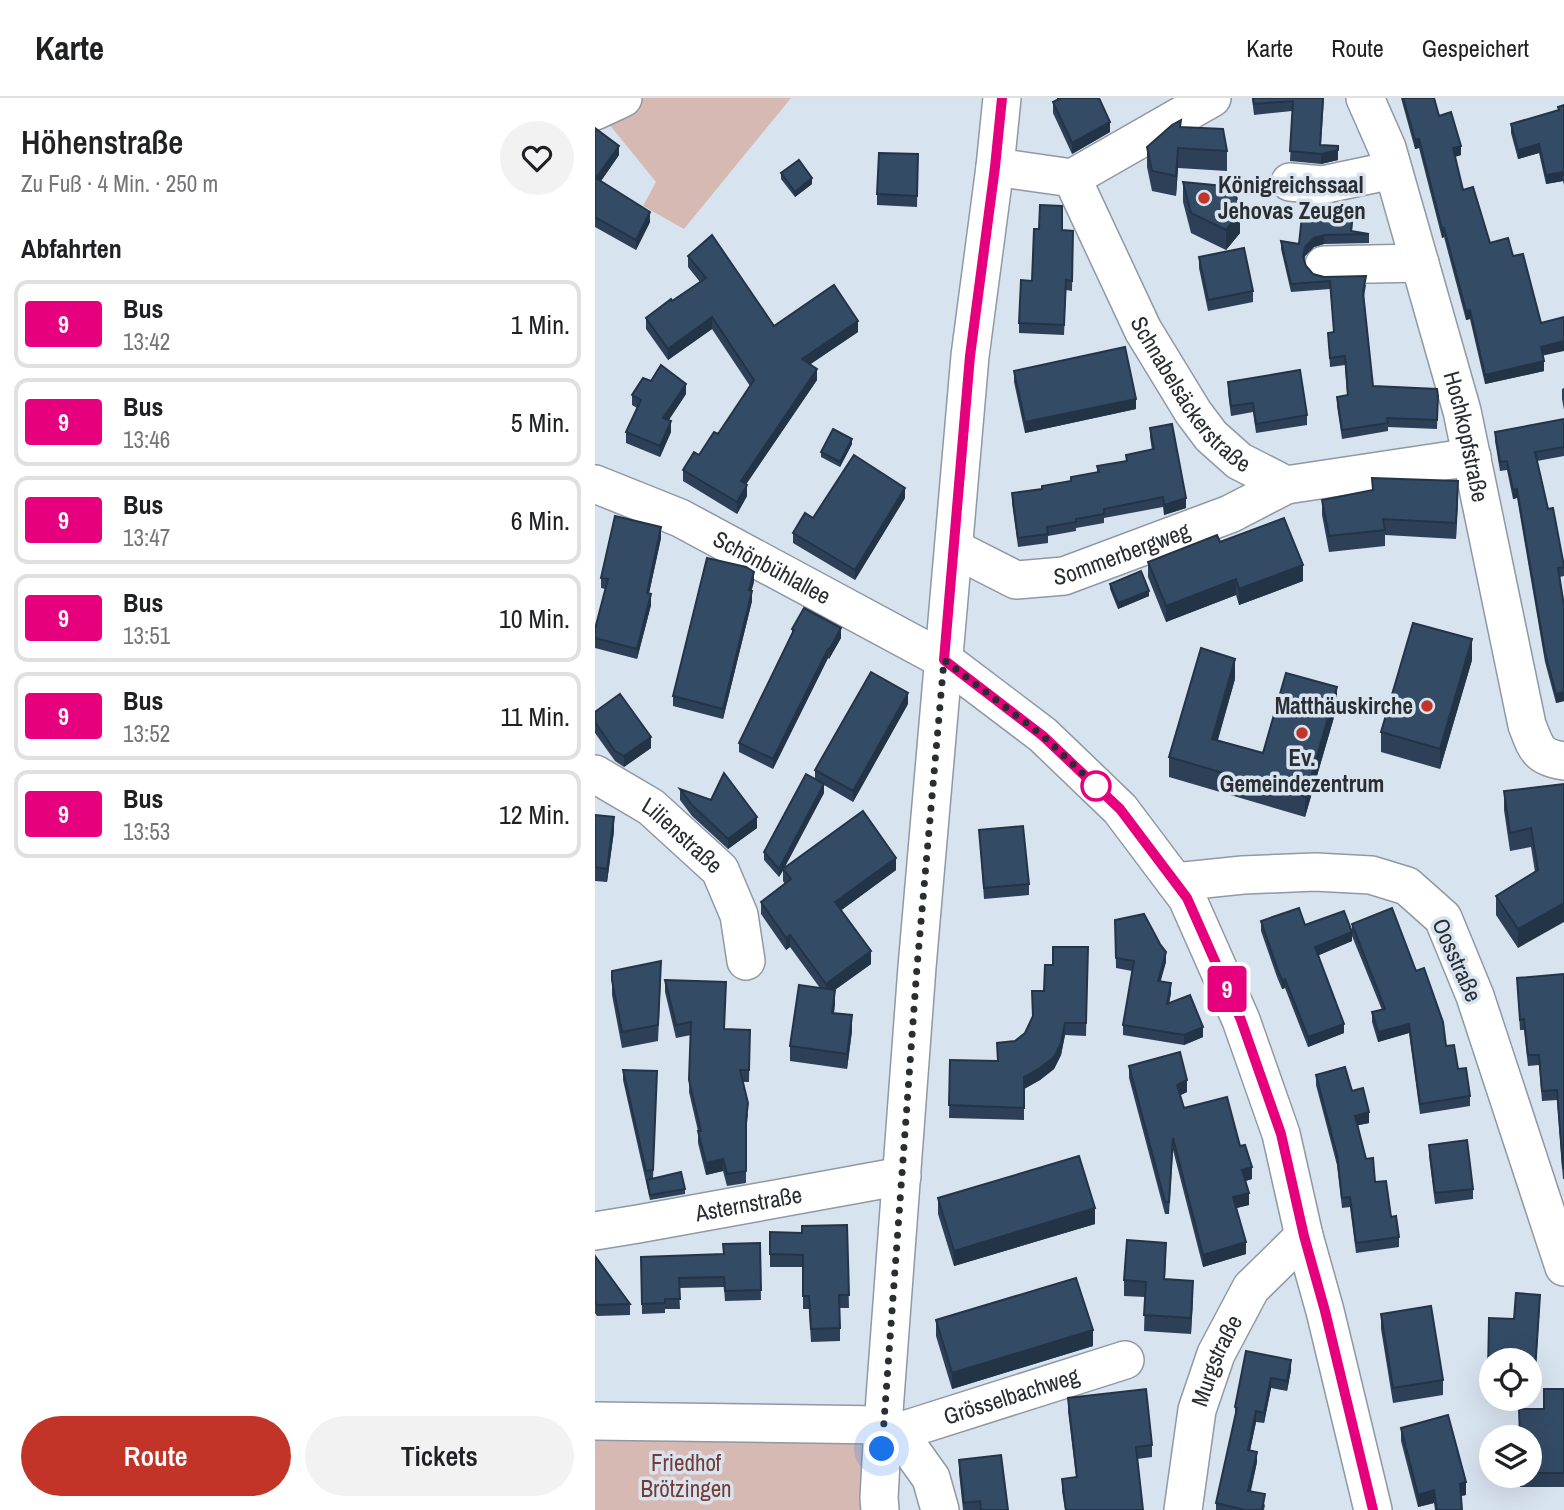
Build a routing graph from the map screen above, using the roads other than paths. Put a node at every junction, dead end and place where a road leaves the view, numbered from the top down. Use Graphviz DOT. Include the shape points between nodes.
graph roads {
  1 [pos="1002,98"];
  2 [pos="1212,98"];
  3 [pos="1365,98"];
  4 [pos="995,167"];
  5 [pos="1393,170"];
  6 [pos="1072,178"];
  7 [pos="1290,182"];
  8 [pos="1420,263"];
  9 [pos="1324,265"];
  10 [pos="1472,457"];
  11 [pos="595,484"];
  12 [pos="1286,485"];
  13 [pos="955,548"];
  14 [pos="944,660"];
  15 [pos="1564,761"];
  16 [pos="595,774"];
  17 [pos="1175,882"];
  18 [pos="746,961"];
  19 [pos="902,1176"];
  20 [pos="595,1231"];
  21 [pos="1304,1236"];
  22 [pos="1564,1268"];
  23 [pos="1125,1360"];
  24 [pos="595,1421"];
  25 [pos="891,1428"];
  26 [pos="880,1510"];
  27 [pos="940,1510"];
  28 [pos="1183,1510"];
  29 [pos="1373,1510"];
  1 -- 4 [label="street"];
  2 -- 6 [label="street"];
  3 -- 5 [label="street, Hochkopfstraße"];
  4 -- 6 [label="street"];
  4 -- 13 [label="street" via="970,356"];
  5 -- 7 [label="street" via="1322,184"];
  5 -- 8 [label="street, Hochkopfstraße"];
  6 -- 12 [label="street, Schnabelsäckerstraße" via="1143,330 1193,412 1239,461"];
  8 -- 9 [label="street"];
  8 -- 10 [label="street, Hochkopfstraße"];
  10 -- 12 [label="street"];
  10 -- 15 [label="street, Hochkopfstraße" via="1527,725 1537,750"];
  11 -- 14 [label="street, Schönbühlallee" via="680,518"];
  12 -- 13 [label="street, Sommerbergweg" via="1230,514 1064,576 1016,580"];
  13 -- 14 [label="street"];
  14 -- 17 [label="street, Schönbühlallee" via="1043,736 1111,800"];
  14 -- 19 [label="street"];
  16 -- 18 [label="street, Lilienstraße" via="651,807 720,870 739,915"];
  17 -- 21 [label="street, Schönbühlallee" via="1187,898 1241,1020 1281,1134"];
  17 -- 22 [label="street, Oosstraße" via="1315,872 1371,875 1407,886 1443,918 1475,996"];
  19 -- 20 [label="street, Asternstraße"];
  19 -- 25 [label="street"];
  21 -- 28 [label="street, Murgstraße" via="1251,1288 1216,1354 1197,1410"];
  21 -- 29 [label="street, Schönbühlallee"];
  23 -- 25 [label="street, Grösselbachweg"];
  24 -- 25 [label="street, Grösselbachweg"];
  25 -- 26 [label="street"];
  25 -- 27 [label="street" via="931,1478"];
}
